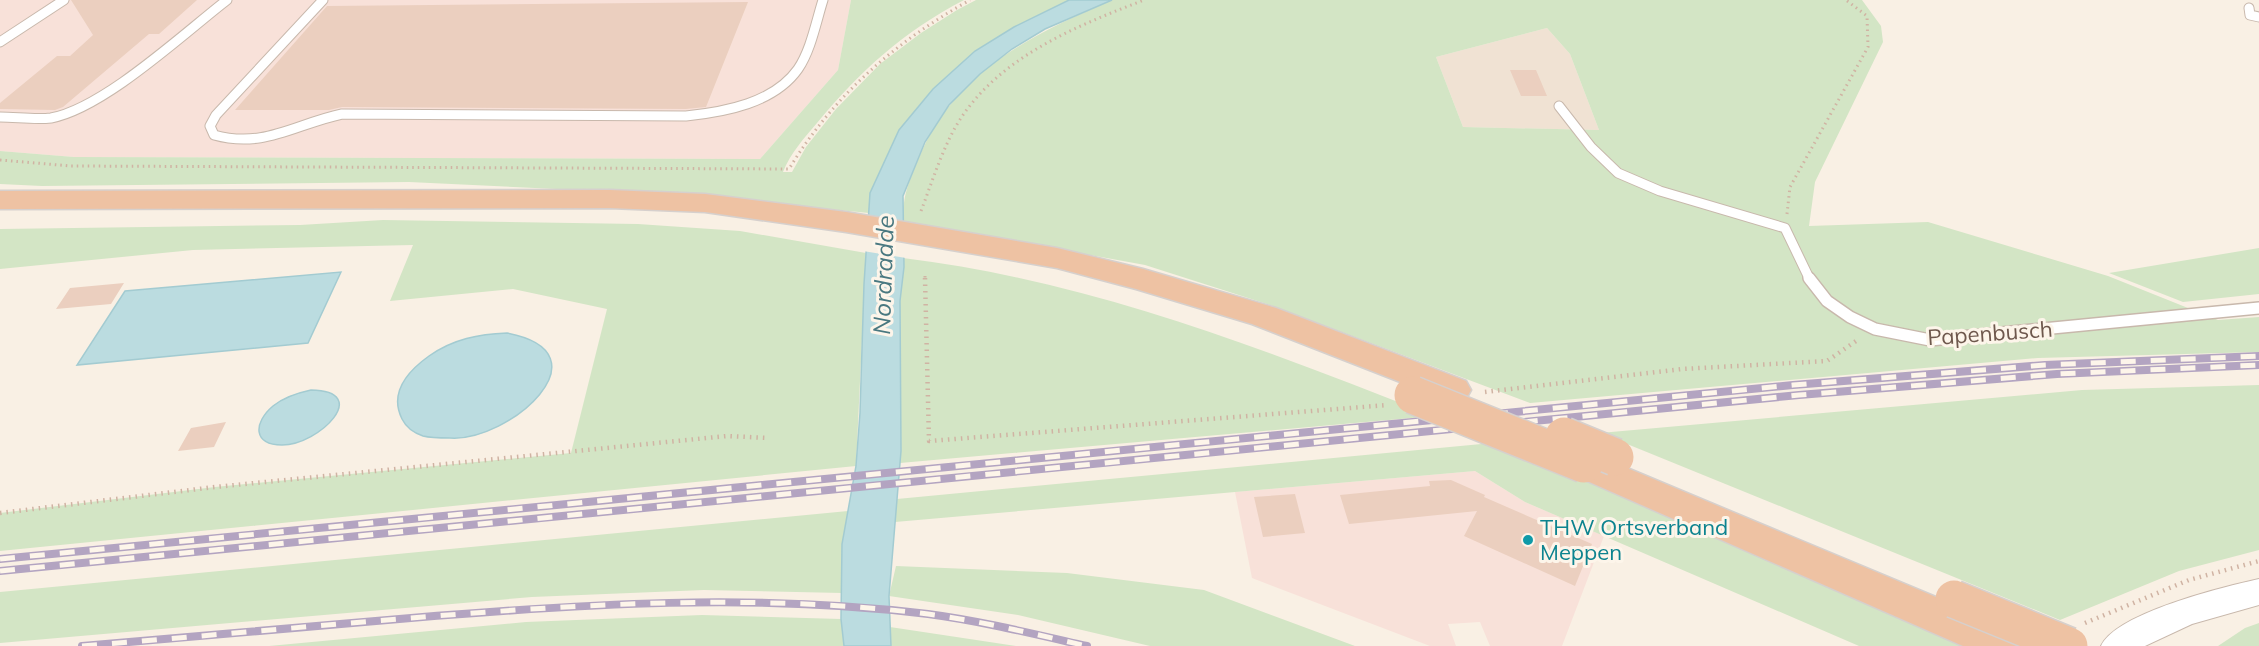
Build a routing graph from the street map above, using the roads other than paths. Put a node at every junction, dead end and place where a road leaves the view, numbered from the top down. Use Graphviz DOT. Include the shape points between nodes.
graph roads {
  1 [pos="64,0"];
  2 [pos="226,0"];
  3 [pos="322,0"];
  4 [pos="823,0"];
  5 [pos="2249,8"];
  6 [pos="2259,17"];
  7 [pos="0,42"];
  8 [pos="1559,106"];
  9 [pos="0,117"];
  10 [pos="4,202"];
  11 [pos="939,255"];
  12 [pos="2259,308"];
  13 [pos="1599,460"];
  14 [pos="2259,592"];
  15 [pos="1949,609"];
  16 [pos="2073,636"];
  17 [pos="2007,646"];
  18 [pos="2117,646"];
  1 -- 7 [label="lane"];
  2 -- 9 [label="lane" via="91,103 69,113 32,119"];
  3 -- 4 [label="lane" via="216,116 210,126 214,135 228,140 270,138 342,114 686,116 728,110 785,84 799,68"];
  5 -- 6 [label="lane" via="2250,15"];
  8 -- 12 [label="lane, Papenbusch" via="1591,147 1618,173 1660,190 1785,228 1806,274 1827,301 1875,329 1930,340"];
  10 -- 11 [label="highway" via="601,212 844,230"];
  11 -- 13 [label="highway, bridge" via="1051,274 1139,298 1253,334 1401,400"];
  11 -- 13 [label="highway, bridge" via="1057,258 1264,316 1466,392"];
  13 -- 15 [label="highway"];
  14 -- 18 [label="street" via="2213,603 2131,636"];
  15 -- 16 [label="highway, bridge"];
  15 -- 17 [label="highway"];
}
